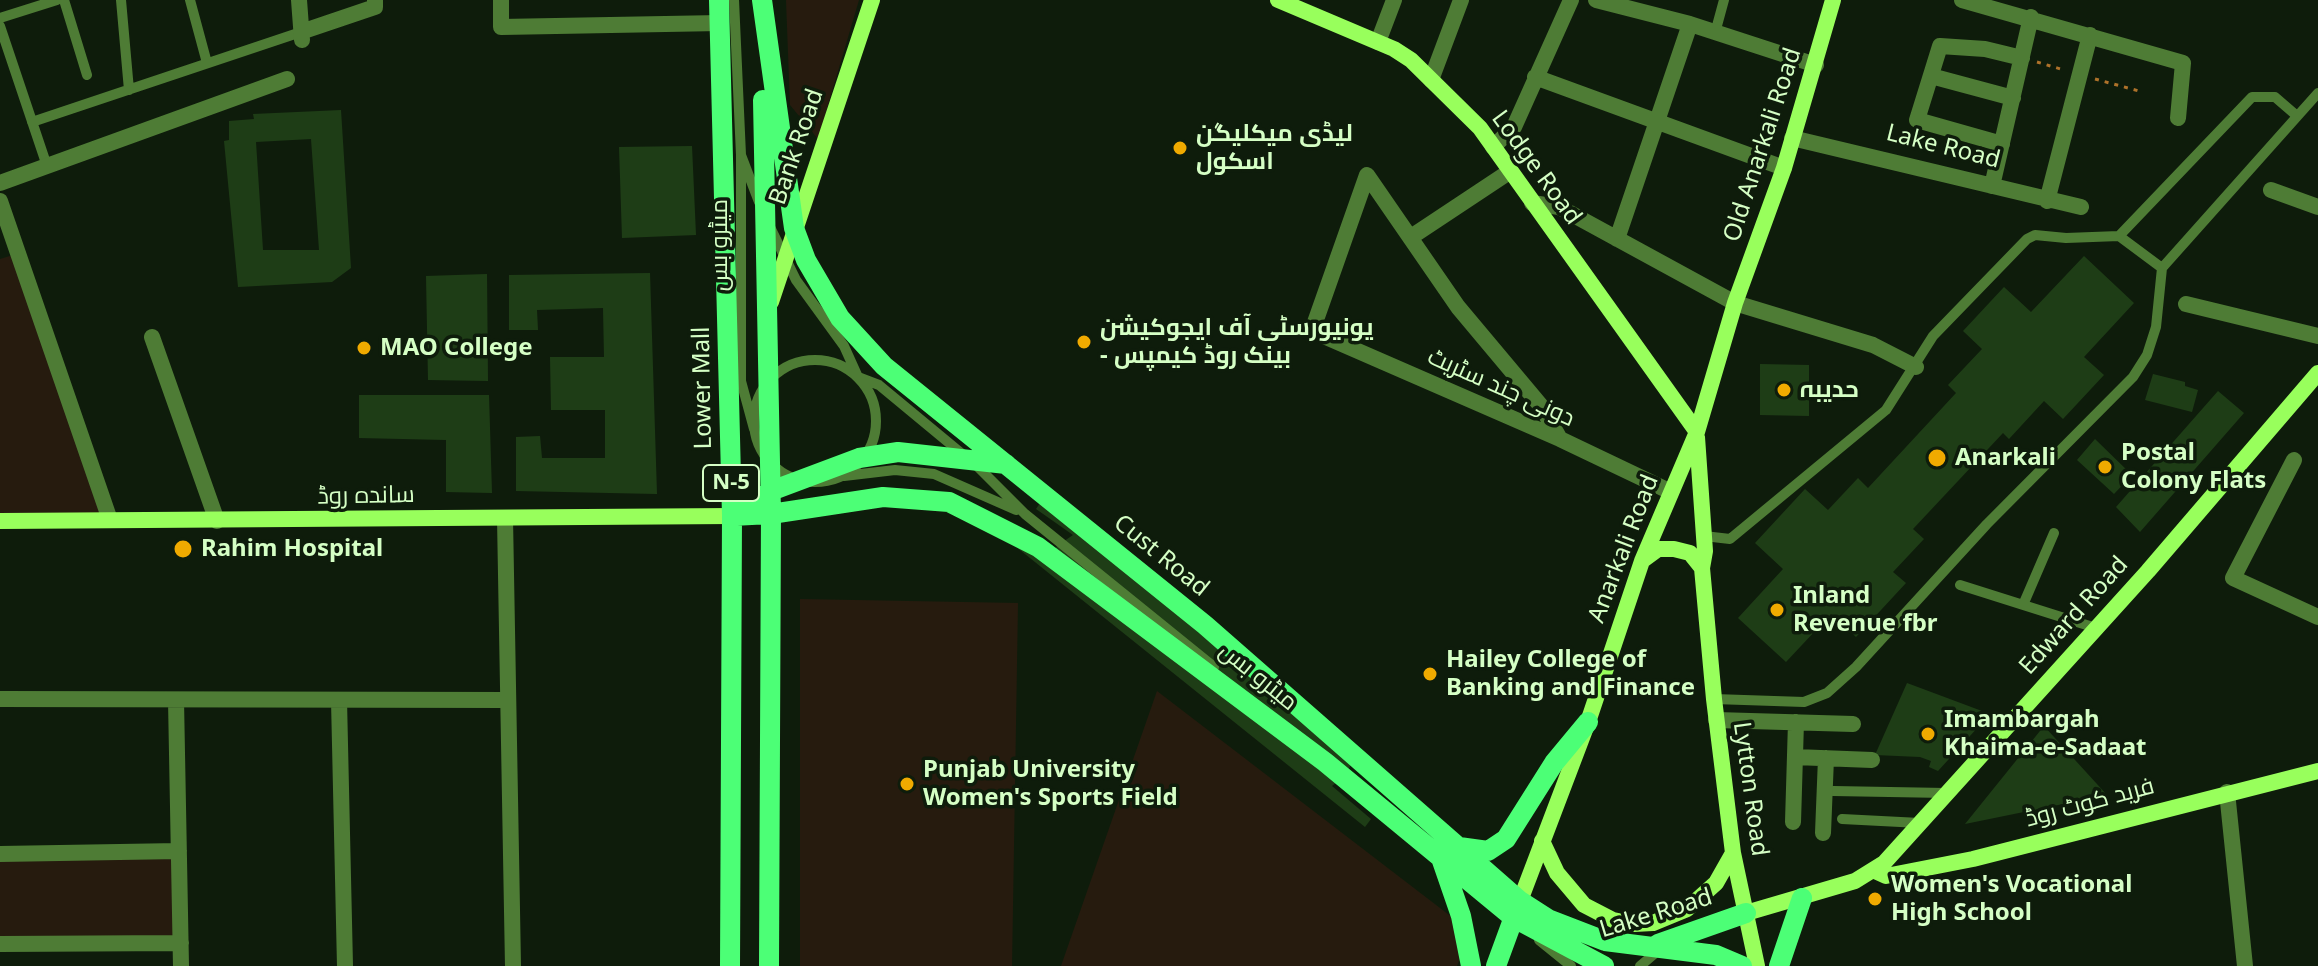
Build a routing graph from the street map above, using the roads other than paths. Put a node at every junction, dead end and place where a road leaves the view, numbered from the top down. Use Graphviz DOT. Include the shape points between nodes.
graph roads {
  1 [pos="57,0"];
  2 [pos="64,0"];
  3 [pos="121,0"];
  4 [pos="190,0"];
  5 [pos="299,0"];
  6 [pos="375,0"];
  7 [pos="501,0"];
  8 [pos="719,0"];
  9 [pos="734,0"];
  10 [pos="762,0"];
  11 [pos="872,0"];
  12 [pos="1278,0"];
  13 [pos="1394,0"];
  14 [pos="1461,0"];
  15 [pos="1571,0"];
  16 [pos="1596,0"];
  17 [pos="1724,0"];
  18 [pos="1833,0"];
  19 [pos="1962,0"];
  20 [pos="1303,5"];
  21 [pos="2031,17"];
  22 [pos="0,18"];
  23 [pos="720,23"];
  24 [pos="1690,24"];
  25 [pos="0,26"];
  26 [pos="1715,33"];
  27 [pos="2090,35"];
  28 [pos="301,36"];
  29 [pos="1378,42"];
  30 [pos="2022,58"];
  31 [pos="207,63"];
  32 [pos="1816,65"];
  33 [pos="87,75"];
  34 [pos="1931,76"];
  35 [pos="1535,77"];
  36 [pos="287,79"];
  37 [pos="1431,80"];
  38 [pos="129,90"];
  39 [pos="2318,93"];
  40 [pos="2013,98"];
  41 [pos="2297,116"];
  42 [pos="2178,118"];
  43 [pos="32,122"];
  44 [pos="1658,124"];
  45 [pos="1792,138"];
  46 [pos="2002,144"];
  47 [pos="1493,147"];
  48 [pos="741,155"];
  49 [pos="47,166"];
  50 [pos="1784,168"];
  51 [pos="1509,172"];
  52 [pos="0,183"];
  53 [pos="1992,186"];
  54 [pos="2271,190"];
  55 [pos="0,201"];
  56 [pos="2047,201"];
  57 [pos="1532,203"];
  58 [pos="2081,207"];
  59 [pos="2318,207"];
  60 [pos="794,228"];
  61 [pos="2119,236"];
  62 [pos="1411,237"];
  63 [pos="1617,239"];
  64 [pos="2162,268"];
  65 [pos="1735,303"];
  66 [pos="2186,304"];
  67 [pos="768,311"];
  68 [pos="2318,336"];
  69 [pos="152,337"];
  70 [pos="1916,367"];
  71 [pos="2318,373"];
  72 [pos="858,377"];
  73 [pos="754,429"];
  74 [pos="1697,432"];
  75 [pos="1560,439"];
  76 [pos="2294,460"];
  77 [pos="1006,464"];
  78 [pos="842,476"];
  79 [pos="771,491"];
  80 [pos="1669,491"];
  81 [pos="771,514"];
  82 [pos="1025,514"];
  83 [pos="732,516"];
  84 [pos="505,518"];
  85 [pos="110,520"];
  86 [pos="0,521"];
  87 [pos="217,521"];
  88 [pos="2054,533"];
  89 [pos="1704,536"];
  90 [pos="1642,561"];
  91 [pos="1702,568"];
  92 [pos="1960,585"];
  93 [pos="2023,605"];
  94 [pos="2318,617"];
  95 [pos="2096,628"];
  96 [pos="0,699"];
  97 [pos="1714,699"];
  98 [pos="176,700"];
  99 [pos="339,700"];
  100 [pos="508,700"];
  101 [pos="1716,720"];
  102 [pos="1588,722"];
  103 [pos="1796,722"];
  104 [pos="1853,724"];
  105 [pos="1795,757"];
  106 [pos="1826,758"];
  107 [pos="1872,760"];
  108 [pos="2318,771"];
  109 [pos="1833,791"];
  110 [pos="2227,792"];
  111 [pos="1946,793"];
  112 [pos="1842,819"];
  113 [pos="1793,822"];
  114 [pos="1922,823"];
  115 [pos="1823,833"];
  116 [pos="1542,841"];
  117 [pos="179,851"];
  118 [pos="1450,852"];
  119 [pos="1733,853"];
  120 [pos="0,854"];
  121 [pos="1466,871"];
  122 [pos="1875,871"];
  123 [pos="1802,898"];
  124 [pos="1517,910"];
  125 [pos="1746,913"];
  126 [pos="181,943"];
  127 [pos="0,944"];
  128 [pos="1672,944"];
  129 [pos="1643,957"];
  130 [pos="1593,964"];
  131 [pos="181,966"];
  132 [pos="345,966"];
  133 [pos="513,966"];
  134 [pos="730,966"];
  135 [pos="769,966"];
  136 [pos="1471,966"];
  137 [pos="1496,966"];
  138 [pos="1571,966"];
  139 [pos="1727,966"];
  140 [pos="1742,966"];
  141 [pos="1757,966"];
  142 [pos="1779,966"];
  143 [pos="2245,966"];
  1 -- 22 [label="lane"];
  2 -- 33 [label="lane"];
  3 -- 38 [label="lane"];
  4 -- 31 [label="lane"];
  5 -- 28 [label="street"];
  6 -- 28 [label="street" via="375,7"];
  7 -- 23 [label="street" via="501,27"];
  8 -- 23 [label="main road, Lower Mall / N-5"];
  9 -- 48 [label="lane, میٹرو بس"];
  10 -- 60 [label="main road, Cust Road"];
  10 -- 67 [label="main road, N-5"];
  11 -- 60 [label="street, Bank Road"];
  12 -- 20 [label="street, Lodge Road"];
  13 -- 29 [label="street"];
  14 -- 37 [label="street"];
  15 -- 35 [label="street"];
  16 -- 24 [label="street"];
  17 -- 26 [label="lane"];
  18 -- 32 [label="street, Old Anarkali Road"];
  19 -- 21 [label="street"];
  20 -- 29 [label="street, Lodge Road"];
  21 -- 27 [label="street"];
  21 -- 30 [label="street"];
  23 -- 83 [label="main road, Lower Mall / N-5"];
  24 -- 26 [label="street"];
  24 -- 44 [label="street"];
  25 -- 43 [label="lane"];
  26 -- 32 [label="street"];
  27 -- 42 [label="street" via="2183,63"];
  27 -- 56 [label="street"];
  28 -- 31 [label="lane"];
  29 -- 37 [label="street, Lodge Road" via="1411,60"];
  30 -- 34 [label="street" via="1940,46"];
  30 -- 40 [label="street"];
  31 -- 38 [label="lane"];
  32 -- 45 [label="street, Old Anarkali Road"];
  34 -- 40 [label="street"];
  34 -- 46 [label="street" via="1917,120"];
  35 -- 44 [label="street"];
  35 -- 47 [label="street" via="1514,127"];
  36 -- 49 [label="street"];
  37 -- 47 [label="street, Lodge Road"];
  38 -- 43 [label="lane"];
  39 -- 41 [label="lane"];
  40 -- 46 [label="street"];
  41 -- 61 [label="lane" via="2275,97 2252,97"];
  41 -- 64 [label="lane"];
  43 -- 49 [label="lane"];
  44 -- 50 [label="street"];
  44 -- 63 [label="street"];
  45 -- 50 [label="street, Old Anarkali Road"];
  45 -- 53 [label="street, Lake Road"];
  46 -- 53 [label="street"];
  47 -- 51 [label="street, Lodge Road"];
  48 -- 72 [label="lane, میٹرو بس" via="796,280 844,346"];
  48 -- 73 [label="lane, میٹرو بس" via="741,381"];
  49 -- 52 [label="street"];
  50 -- 65 [label="street, Old Anarkali Road"];
  51 -- 57 [label="street, Lodge Road"];
  51 -- 62 [label="street"];
  53 -- 56 [label="street, Lake Road"];
  54 -- 59 [label="street"];
  55 -- 85 [label="street"];
  56 -- 58 [label="street, Lake Road"];
  57 -- 63 [label="street" via="1559,207"];
  57 -- 74 [label="street, Lodge Road"];
  60 -- 67 [label="street, Bank Road"];
  60 -- 77 [label="main road, Cust Road" via="840,318 884,366"];
  61 -- 64 [label="lane"];
  61 -- 70 [label="lane" via="2027,239 1933,336"];
  62 -- 75 [label="street" via="1458,307 1541,406"];
  62 -- 75 [label="street, دونی چند سٹریٹ" via="1367,175 1312,331"];
  63 -- 65 [label="street"];
  64 -- 97 [label="lane" via="2156,327 2133,377 1987,524 1856,667 1827,693 1804,702"];
  65 -- 70 [label="street" via="1873,345"];
  65 -- 74 [label="street, Anarkali Road"];
  66 -- 68 [label="street"];
  67 -- 79 [label="main road, N-5"];
  69 -- 87 [label="street"];
  70 -- 89 [label="lane" via="1886,410 1730,539"];
  71 -- 95 [label="street, Edward Road"];
  72 -- 73 [label="lane, میٹرو بس" via="824,361 788,367 761,392"];
  72 -- 78 [label="lane, میٹرو بس" via="876,411 876,431 864,457"];
  72 -- 82 [label="lane, میٹرو بس" via="879,385 978,467"];
  73 -- 78 [label="lane, میٹرو بس" via="759,447 786,474 823,482"];
  74 -- 80 [label="street, Anarkali Road"];
  74 -- 89 [label="street, Lytton Road"];
  75 -- 80 [label="street, دونی چند سٹریٹ"];
  76 -- 94 [label="street" via="2233,578"];
  77 -- 79 [label="main road" via="898,452 859,458"];
  77 -- 118 [label="main road, Cust Road" via="1205,625"];
  78 -- 82 [label="lane, میٹرو بس" via="895,470 934,474"];
  79 -- 81 [label="main road, N-5"];
  79 -- 83 [label="main road"];
  80 -- 90 [label="street, Anarkali Road"];
  81 -- 83 [label="main road, Cust Road"];
  81 -- 118 [label="main road, Cust Road" via="883,497 949,502 1026,541"];
  81 -- 135 [label="main road, N-5"];
  82 -- 121 [label="lane, میٹرو بس"];
  83 -- 84 [label="street, ساندہ روڈ"];
  83 -- 134 [label="main road, Lower Mall / N-5"];
  84 -- 87 [label="street, ساندہ روڈ"];
  84 -- 100 [label="street"];
  85 -- 86 [label="street, ساندہ روڈ"];
  85 -- 87 [label="street, ساندہ روڈ"];
  88 -- 93 [label="lane"];
  89 -- 91 [label="street, Lytton Road"];
  90 -- 91 [label="street" via="1658,549 1674,549 1690,553"];
  90 -- 102 [label="street, Anarkali Road"];
  91 -- 97 [label="street, Lytton Road"];
  92 -- 93 [label="lane"];
  93 -- 95 [label="lane"];
  95 -- 111 [label="street, Edward Road"];
  96 -- 98 [label="street"];
  97 -- 101 [label="street, Lytton Road"];
  98 -- 99 [label="street"];
  98 -- 117 [label="street"];
  99 -- 100 [label="street"];
  99 -- 132 [label="street"];
  100 -- 133 [label="street"];
  101 -- 103 [label="street"];
  101 -- 119 [label="street, Lytton Road"];
  102 -- 116 [label="street, Anarkali Road"];
  102 -- 118 [label="main road" via="1554,763 1506,839 1488,851"];
  103 -- 104 [label="street"];
  103 -- 105 [label="street"];
  105 -- 106 [label="street"];
  105 -- 113 [label="street"];
  106 -- 107 [label="street"];
  106 -- 115 [label="street"];
  108 -- 110 [label="street, فرید کوٹ روڈ"];
  109 -- 111 [label="lane"];
  110 -- 122 [label="street, فرید کوٹ روڈ" via="1973,859 1886,876"];
  110 -- 143 [label="street"];
  111 -- 114 [label="street, Edward Road"];
  112 -- 114 [label="lane"];
  114 -- 122 [label="street, Edward Road"];
  116 -- 119 [label="street" via="1557,873 1584,905 1634,924 1653,923 1687,909 1716,883"];
  116 -- 124 [label="street, Anarkali Road"];
  117 -- 120 [label="street"];
  117 -- 126 [label="street"];
  118 -- 124 [label="main road, Cust Road"];
  118 -- 136 [label="main road"];
  119 -- 125 [label="street, Lytton Road"];
  121 -- 128 [label="lane, میٹرو بس" via="1588,926"];
  121 -- 138 [label="lane, میٹرو بس" via="1502,910"];
  122 -- 123 [label="street, Edward Road"];
  123 -- 125 [label="street, Edward Road"];
  123 -- 142 [label="main road"];
  124 -- 129 [label="main road, Cust Road"];
  124 -- 130 [label="main road, Cust Road"];
  124 -- 137 [label="main road"];
  125 -- 129 [label="main road, Lake Road"];
  125 -- 141 [label="street, Lytton Road"];
  126 -- 127 [label="street"];
  126 -- 131 [label="street"];
  128 -- 129 [label="lane"];
  128 -- 139 [label="lane, میٹرو بس" via="1705,947"];
  129 -- 130 [label="main road, Lake Road"];
  129 -- 140 [label="main road, Cust Road" via="1716,955"];
}
